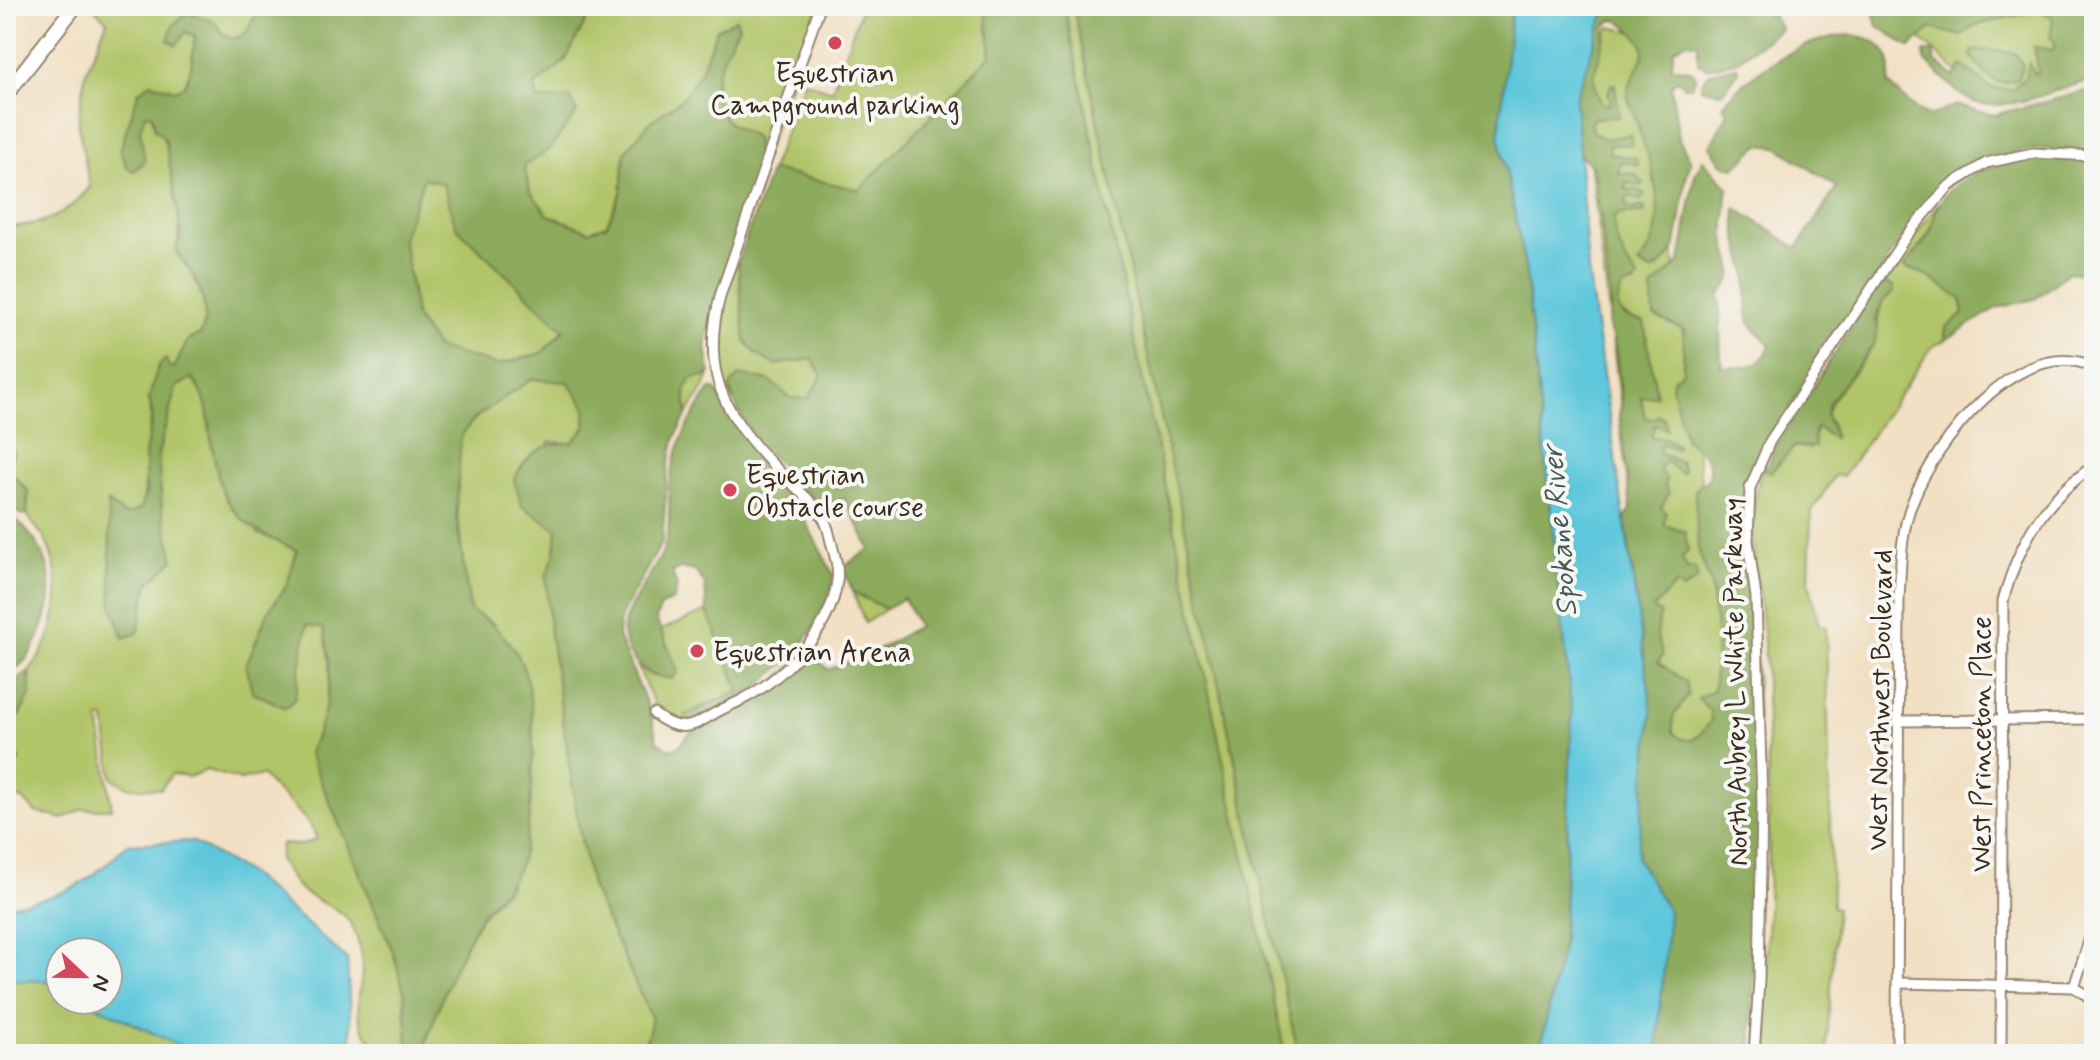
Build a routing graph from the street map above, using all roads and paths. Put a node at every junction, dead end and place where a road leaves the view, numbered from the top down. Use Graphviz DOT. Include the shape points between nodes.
graph roads {
  1 [pos="75,6"];
  2 [pos="820,6"];
  3 [pos="6,94"];
  4 [pos="2094,156"];
  5 [pos="2094,367"];
  6 [pos="2094,466"];
  7 [pos="654,714"];
  8 [pos="2094,719"];
  9 [pos="2003,720"];
  10 [pos="1901,721"];
  11 [pos="2094,926"];
  12 [pos="1897,983"];
  13 [pos="2001,984"];
  14 [pos="2074,987"];
  15 [pos="2094,1000"];
  16 [pos="1754,1054"];
  17 [pos="1897,1054"];
  18 [pos="2001,1054"];
  1 -- 3 [label="main road"];
  2 -- 7 [label="street" via="721,293 710,340 715,376 738,425 822,515 837,583 814,636 764,687 686,728 668,725"];
  4 -- 16 [label="street, North Aubrey L White Parkway" via="2033,153 1986,163 1949,186 1907,235 1787,415 1750,488 1748,541 1756,597 1762,802"];
  5 -- 10 [label="street, West Northwest Boulevard" via="2055,359 2023,369 1966,418 1924,474 1902,542"];
  6 -- 9 [label="street, West Princeton Place" via="2042,513 2016,555 2003,601"];
  8 -- 9 [label="street"];
  9 -- 10 [label="street"];
  9 -- 13 [label="street, West Princeton Place"];
  10 -- 12 [label="street, West Northwest Boulevard"];
  11 -- 14 [label="street"];
  12 -- 13 [label="street"];
  12 -- 17 [label="street, West Northwest Boulevard"];
  13 -- 14 [label="street"];
  13 -- 18 [label="street, West Princeton Place"];
  14 -- 15 [label="street"];
}
